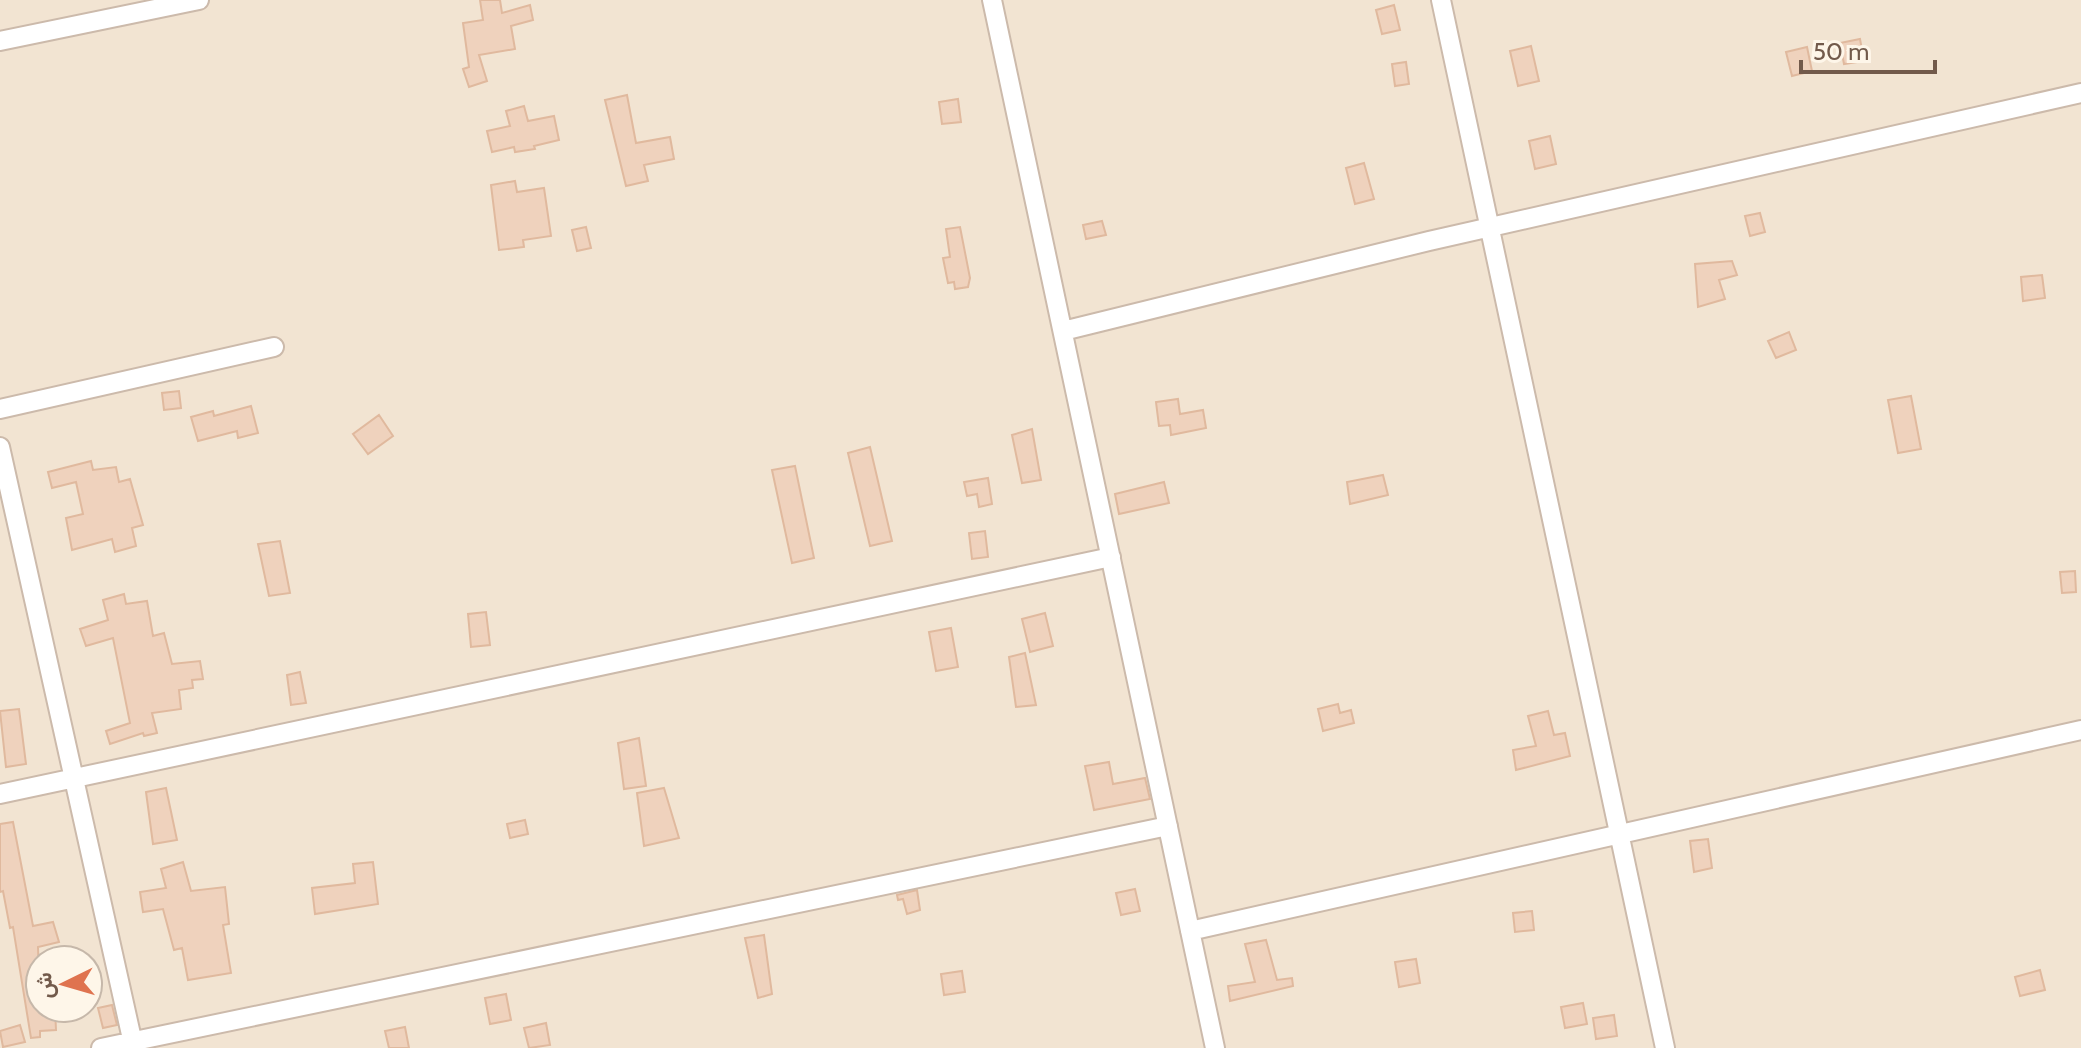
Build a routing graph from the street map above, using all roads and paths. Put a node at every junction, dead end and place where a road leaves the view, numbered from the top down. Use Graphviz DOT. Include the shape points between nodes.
graph roads {
  1 [pos="199,0"];
  2 [pos="992,0"];
  3 [pos="1441,0"];
  4 [pos="0,41"];
  5 [pos="2081,93"];
  6 [pos="1490,227"];
  7 [pos="1063,331"];
  8 [pos="274,347"];
  9 [pos="0,409"];
  10 [pos="0,447"];
  11 [pos="1111,557"];
  12 [pos="2081,730"];
  13 [pos="74,779"];
  14 [pos="0,794"];
  15 [pos="1168,826"];
  16 [pos="1619,834"];
  17 [pos="1190,931"];
  18 [pos="133,1045"];
  19 [pos="101,1048"];
  20 [pos="1215,1048"];
  21 [pos="1665,1048"];
  1 -- 4 [label="street"];
  2 -- 7 [label="street"];
  3 -- 6 [label="street"];
  5 -- 6 [label="street"];
  6 -- 7 [label="street"];
  6 -- 16 [label="street"];
  7 -- 11 [label="street"];
  8 -- 9 [label="street"];
  10 -- 13 [label="street"];
  11 -- 13 [label="street"];
  11 -- 15 [label="street"];
  12 -- 16 [label="street"];
  13 -- 14 [label="street"];
  13 -- 18 [label="street"];
  15 -- 17 [label="street"];
  15 -- 18 [label="street"];
  16 -- 17 [label="street"];
  16 -- 21 [label="street"];
  17 -- 20 [label="street"];
  18 -- 19 [label="street"];
}
